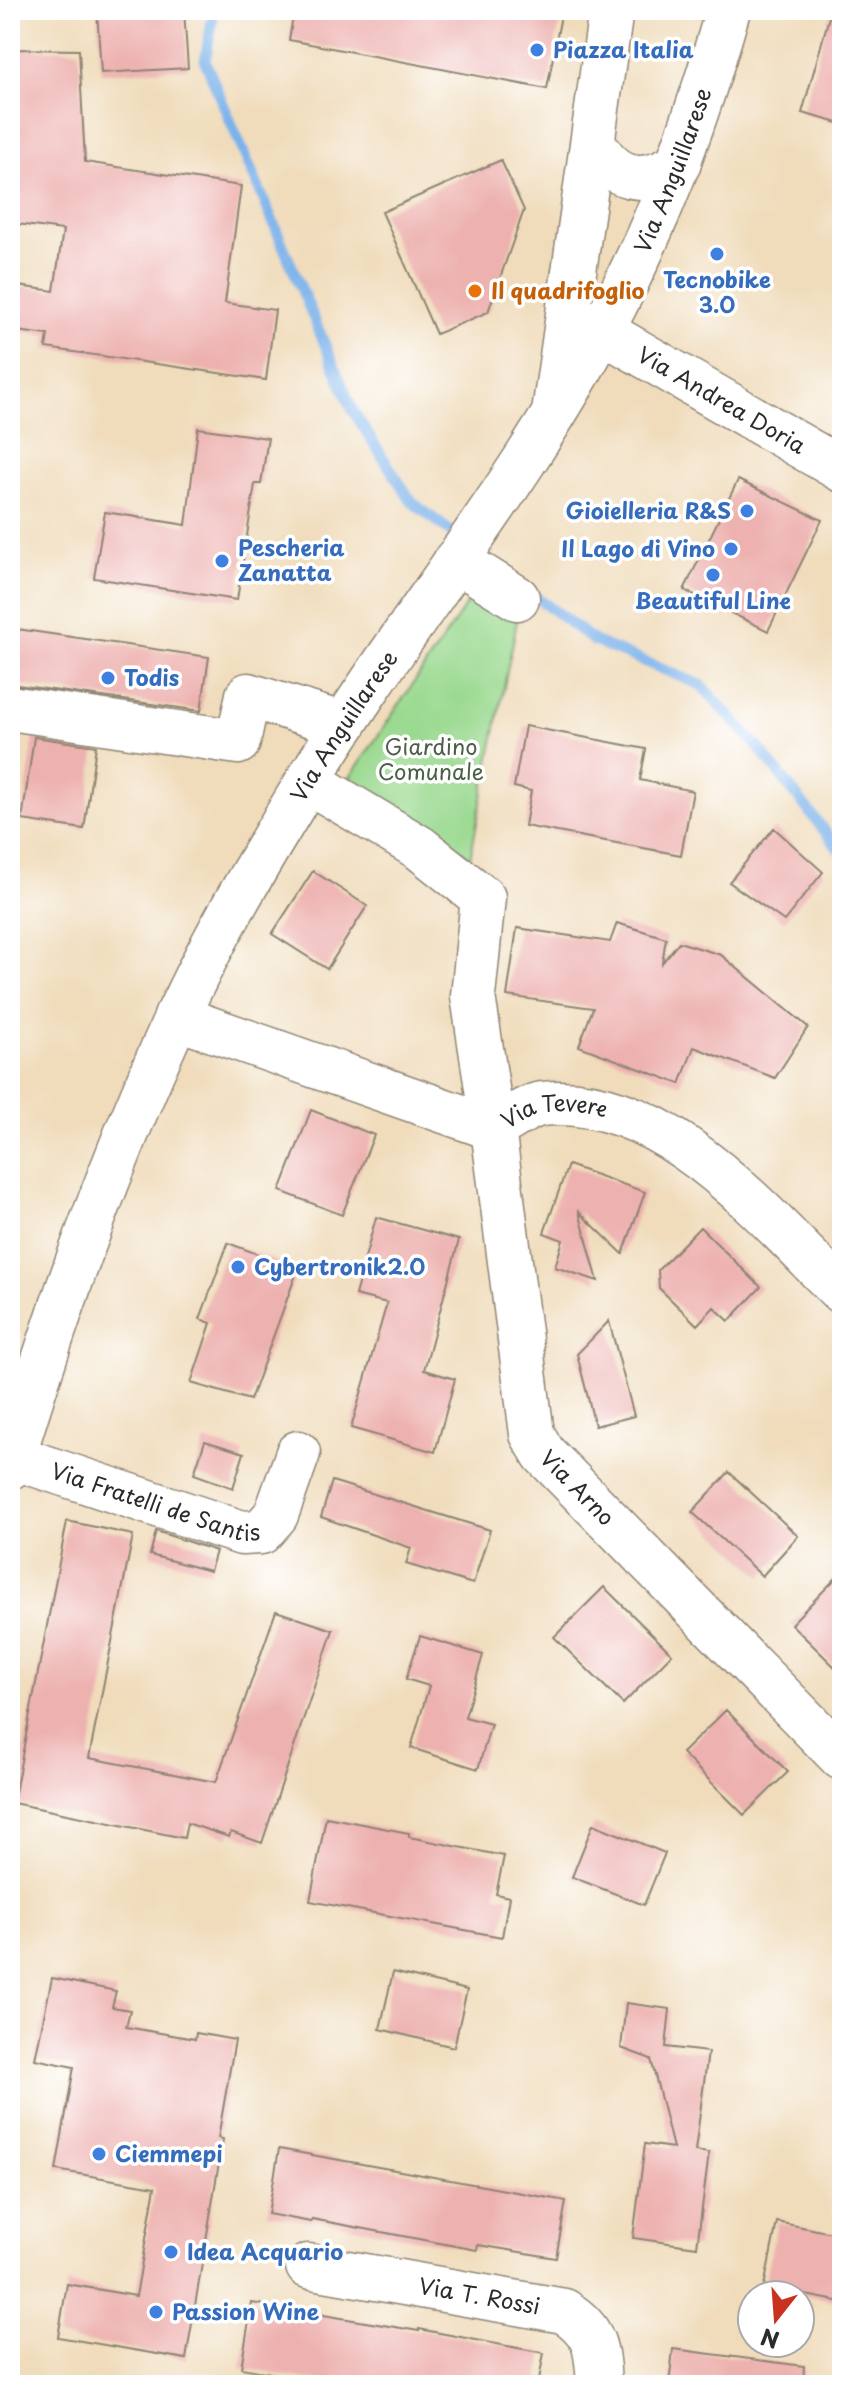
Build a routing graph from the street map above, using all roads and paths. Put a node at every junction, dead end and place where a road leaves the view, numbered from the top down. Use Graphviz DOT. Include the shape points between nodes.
graph roads {
  1 [pos="611,10"];
  2 [pos="728,10"];
  3 [pos="593,142"];
  4 [pos="679,163"];
  5 [pos="602,331"];
  6 [pos="554,413"];
  7 [pos="842,470"];
  8 [pos="456,560"];
  9 [pos="517,598"];
  10 [pos="10,708"];
  11 [pos="344,725"];
  12 [pos="308,781"];
  13 [pos="176,1017"];
  14 [pos="493,1128"];
  15 [pos="842,1292"];
  16 [pos="298,1453"];
  17 [pos="12,1462"];
  18 [pos="842,1758"];
  19 [pos="308,2266"];
  20 [pos="599,2385"];
  1 -- 3 [label="street"];
  2 -- 4 [label="street, Via Anguillarese"];
  3 -- 4 [label="street" via="604,161 630,176 662,174"];
  3 -- 6 [label="street"];
  4 -- 5 [label="street, Via Anguillarese" via="658,219"];
  5 -- 6 [label="street, Via Anguillarese"];
  5 -- 7 [label="street, Via Andrea Doria"];
  6 -- 8 [label="street, Via Anguillarese"];
  8 -- 9 [label="street"];
  8 -- 11 [label="street, Via Anguillarese"];
  10 -- 11 [label="street" via="238,742 248,695"];
  11 -- 12 [label="street, Via Anguillarese"];
  12 -- 13 [label="street, Via Anguillarese"];
  12 -- 14 [label="street, Via Arno" via="420,848 483,898 473,996"];
  13 -- 14 [label="street, Via Tevere"];
  13 -- 17 [label="street, Via Anguillarese" via="108,1176 49,1338"];
  14 -- 15 [label="street, Via Tevere" via="539,1105 587,1104 632,1119 678,1142 715,1169"];
  14 -- 18 [label="street, Via Arno" via="532,1434 544,1454"];
  16 -- 17 [label="street, Via Fratelli de Santis" via="276,1515 261,1532 242,1533"];
  19 -- 20 [label="street, Via T. Rossi" via="564,2311 591,2334"];
}
